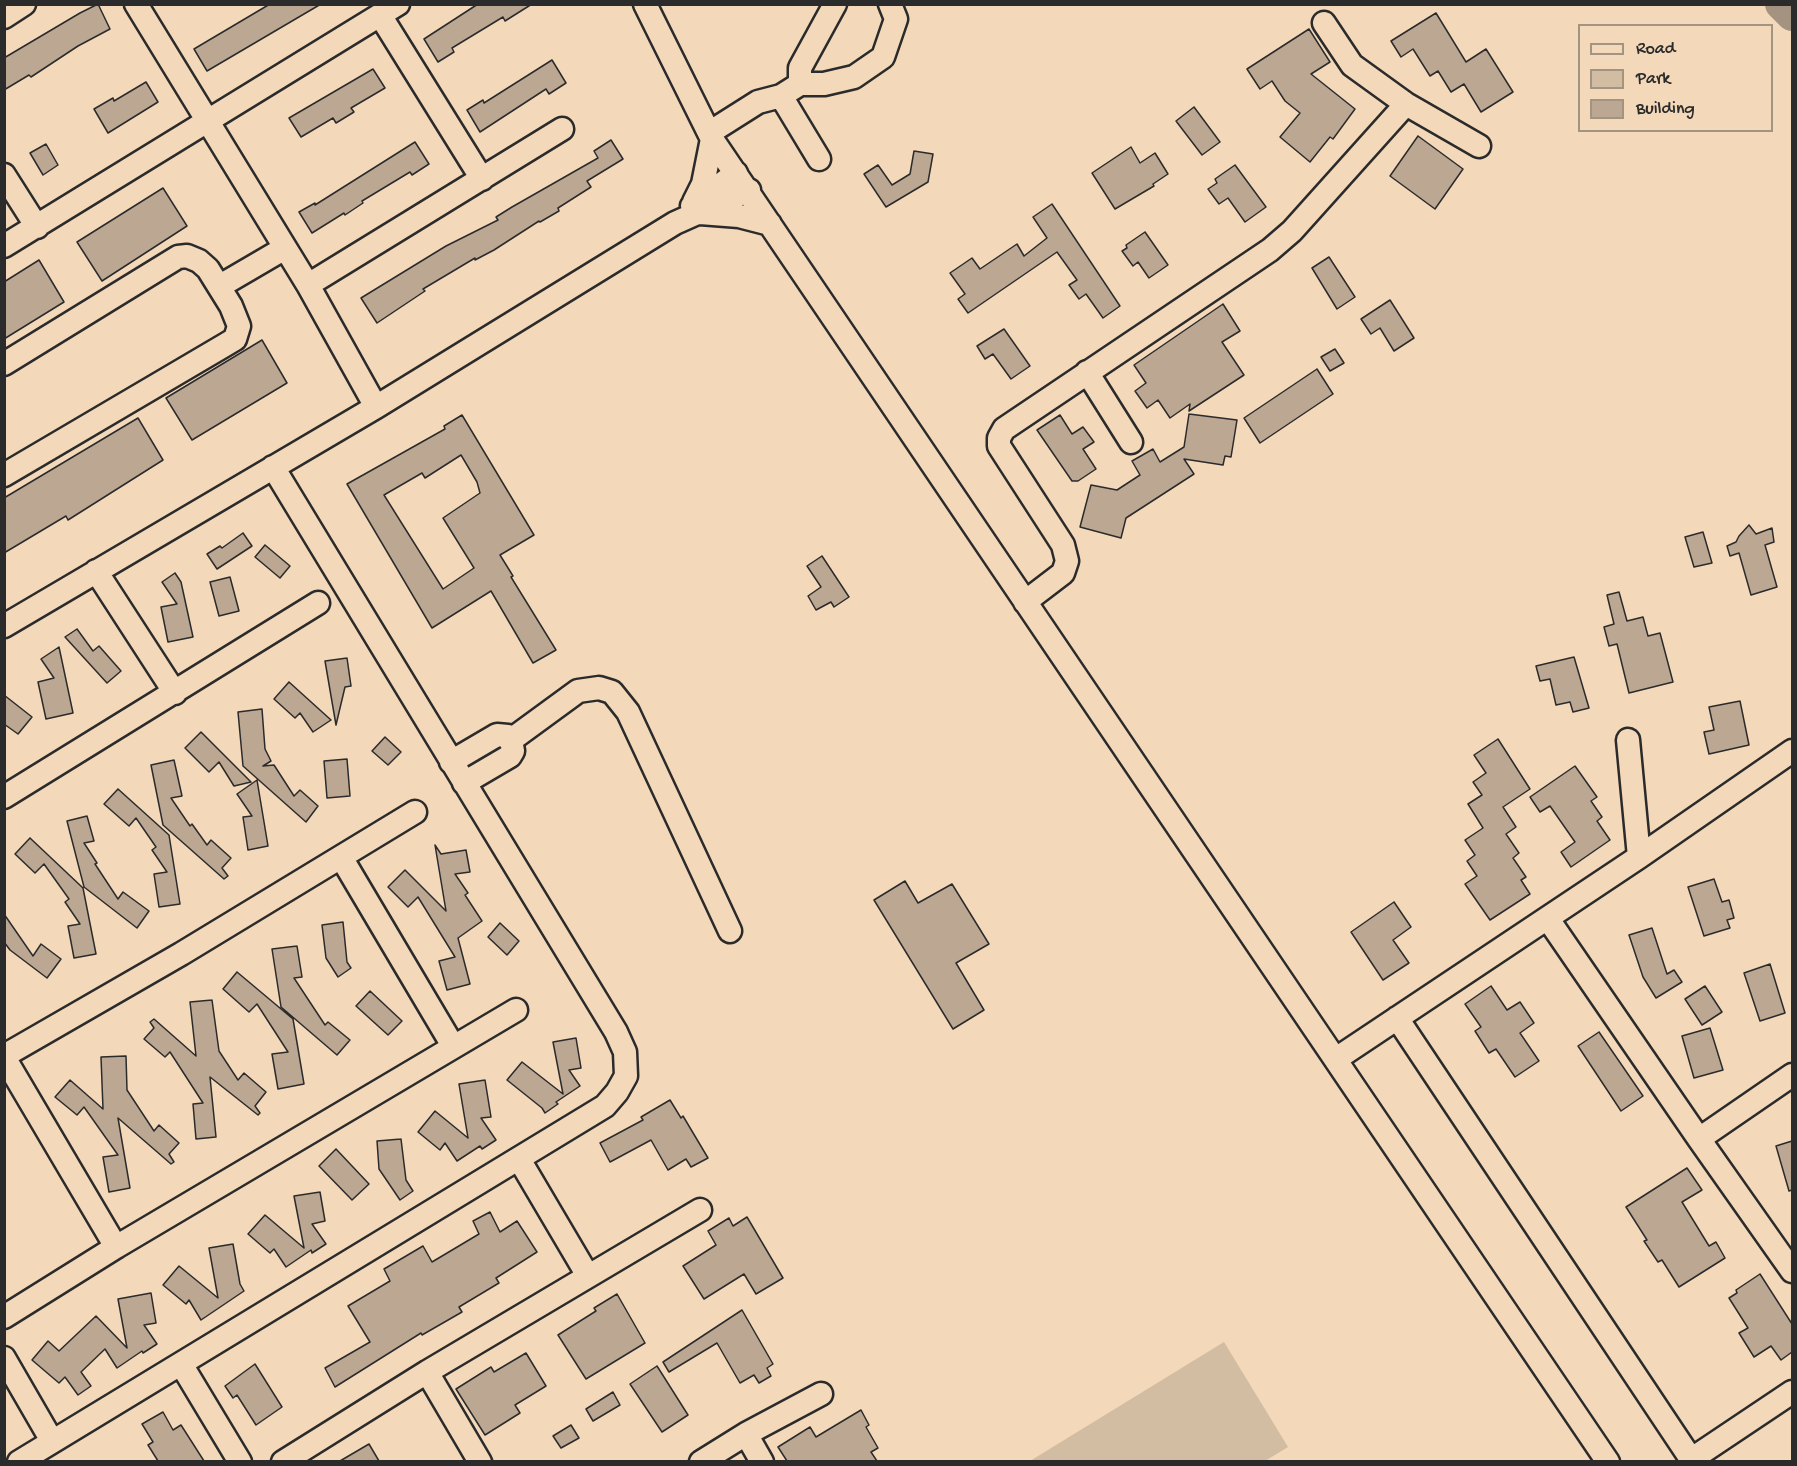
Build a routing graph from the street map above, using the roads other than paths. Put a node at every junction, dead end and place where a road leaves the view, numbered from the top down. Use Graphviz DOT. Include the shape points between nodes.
graph roads {
  1 [pos="24,4"];
  2 [pos="136,4"];
  3 [pos="645,4"];
  4 [pos="835,4"];
  5 [pos="890,4"];
  6 [pos="389,10"];
  7 [pos="4,17"];
  8 [pos="1324,23"];
  9 [pos="800,84"];
  10 [pos="781,96"];
  11 [pos="1406,104"];
  12 [pos="207,120"];
  13 [pos="562,129"];
  14 [pos="711,136"];
  15 [pos="1479,146"];
  16 [pos="819,159"];
  17 [pos="4,175"];
  18 [pos="482,179"];
  19 [pos="743,182"];
  20 [pos="696,209"];
  21 [pos="770,224"];
  22 [pos="37,227"];
  23 [pos="4,246"];
  24 [pos="285,248"];
  25 [pos="308,285"];
  26 [pos="220,286"];
  27 [pos="4,364"];
  28 [pos="1086,372"];
  29 [pos="376,407"];
  30 [pos="1131,442"];
  31 [pos="273,467"];
  32 [pos="4,476"];
  33 [pos="96,571"];
  34 [pos="1025,602"];
  35 [pos="318,603"];
  36 [pos="4,626"];
  37 [pos="175,693"];
  38 [pos="511,740"];
  39 [pos="1628,740"];
  40 [pos="1792,751"];
  41 [pos="451,762"];
  42 [pos="464,783"];
  43 [pos="4,797"];
  44 [pos="415,812"];
  45 [pos="341,857"];
  46 [pos="1639,857"];
  47 [pos="1548,919"];
  48 [pos="730,931"];
  49 [pos="516,1010"];
  50 [pos="1397,1018"];
  51 [pos="453,1046"];
  52 [pos="4,1057"];
  53 [pos="1336,1059"];
  54 [pos="1792,1075"];
  55 [pos="1699,1139"];
  56 [pos="519,1159"];
  57 [pos="700,1210"];
  58 [pos="116,1247"];
  59 [pos="1792,1272"];
  60 [pos="588,1276"];
  61 [pos="4,1317"];
  62 [pos="4,1358"];
  63 [pos="181,1364"];
  64 [pos="427,1372"];
  65 [pos="1792,1392"];
  66 [pos="821,1395"];
  67 [pos="746,1434"];
  68 [pos="52,1442"];
  69 [pos="1692,1460"];
  70 [pos="19,1461"];
  71 [pos="240,1461"];
  72 [pos="283,1461"];
  73 [pos="480,1461"];
  74 [pos="701,1461"];
  75 [pos="762,1461"];
  76 [pos="1608,1461"];
  1 -- 7 [label="street"];
  2 -- 12 [label="street"];
  3 -- 14 [label="street"];
  4 -- 9 [label="street" via="800,68"];
  5 -- 9 [label="street" via="896,19 883,57 854,77 824,84"];
  6 -- 12 [label="street"];
  6 -- 18 [label="street"];
  8 -- 11 [label="street" via="1352,65"];
  9 -- 10 [label="street"];
  10 -- 14 [label="street" via="758,102"];
  10 -- 16 [label="street"];
  11 -- 15 [label="street"];
  11 -- 28 [label="street" via="1292,231 1270,250"];
  12 -- 22 [label="street"];
  12 -- 24 [label="street"];
  13 -- 18 [label="street"];
  14 -- 19 [label="street"];
  14 -- 20 [label="street"];
  17 -- 22 [label="street"];
  18 -- 25 [label="street"];
  19 -- 20 [label="street"];
  19 -- 21 [label="street"];
  20 -- 21 [label="street"];
  20 -- 29 [label="street"];
  21 -- 34 [label="street"];
  22 -- 23 [label="street"];
  24 -- 25 [label="street"];
  24 -- 26 [label="street"];
  25 -- 29 [label="street"];
  26 -- 27 [label="street" via="199,261 178,257"];
  26 -- 32 [label="street" via="239,326 235,339"];
  28 -- 30 [label="street"];
  28 -- 34 [label="street" via="1004,429 999,438 999,446 1063,545 1066,561 1063,573"];
  29 -- 31 [label="street"];
  31 -- 33 [label="street"];
  31 -- 41 [label="street"];
  33 -- 36 [label="street"];
  33 -- 37 [label="street"];
  34 -- 53 [label="street"];
  35 -- 37 [label="street"];
  37 -- 43 [label="street"];
  38 -- 41 [label="street" via="497,735"];
  38 -- 42 [label="street" via="510,756"];
  38 -- 48 [label="street" via="578,691 599,688 612,692 628,712"];
  39 -- 46 [label="street"];
  40 -- 46 [label="street"];
  41 -- 42 [label="street"];
  42 -- 56 [label="street" via="625,1052 626,1076 605,1106"];
  44 -- 45 [label="street"];
  45 -- 51 [label="street"];
  45 -- 52 [label="street"];
  46 -- 47 [label="street"];
  47 -- 50 [label="street"];
  47 -- 55 [label="street"];
  49 -- 51 [label="street"];
  50 -- 53 [label="street"];
  50 -- 69 [label="street"];
  51 -- 58 [label="street"];
  52 -- 58 [label="street"];
  53 -- 76 [label="street"];
  54 -- 55 [label="street"];
  55 -- 59 [label="street"];
  56 -- 60 [label="street"];
  56 -- 63 [label="street"];
  57 -- 60 [label="street"];
  58 -- 61 [label="street"];
  60 -- 64 [label="street"];
  62 -- 68 [label="street"];
  63 -- 68 [label="street"];
  63 -- 71 [label="street"];
  64 -- 72 [label="street"];
  64 -- 73 [label="street"];
  65 -- 69 [label="street"];
  66 -- 67 [label="street"];
  67 -- 74 [label="street"];
  67 -- 75 [label="street"];
  68 -- 70 [label="street"];
}
